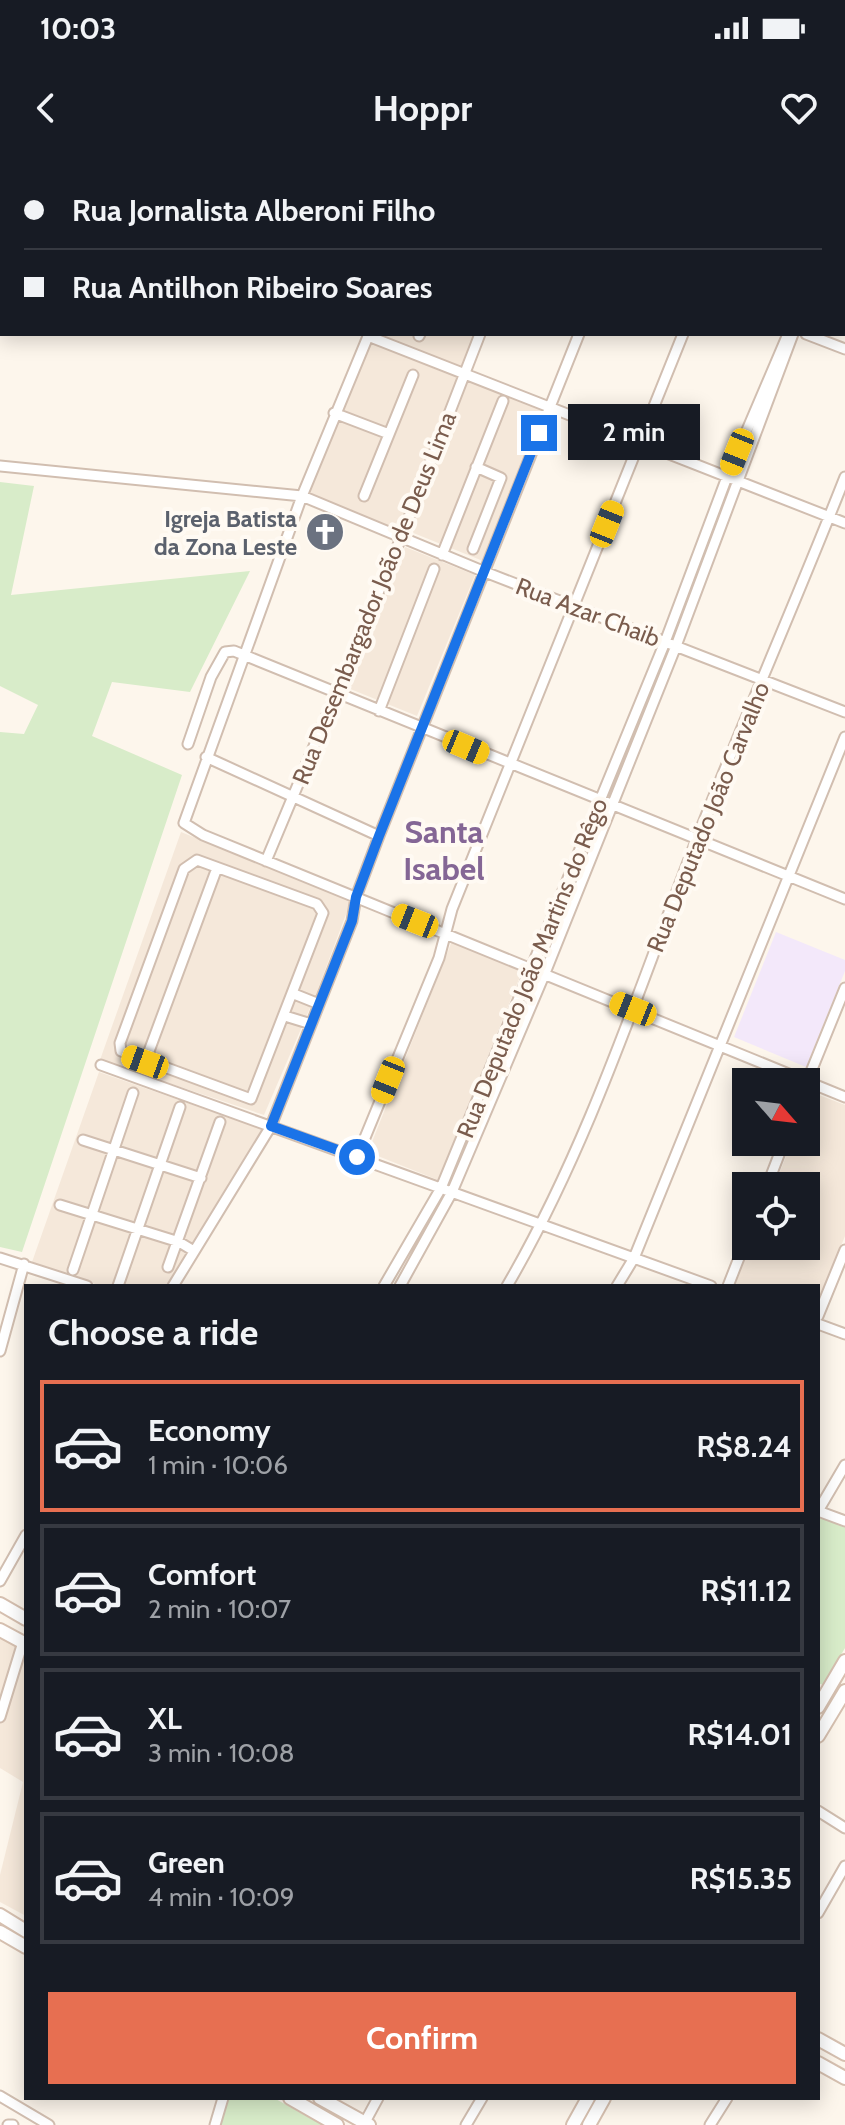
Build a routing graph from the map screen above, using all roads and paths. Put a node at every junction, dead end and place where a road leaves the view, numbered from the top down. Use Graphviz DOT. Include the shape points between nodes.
graph roads {
  1 [pos="368,336"];
  2 [pos="371,336"];
  3 [pos="479,336"];
  4 [pos="578,336"];
  5 [pos="682,336"];
  6 [pos="790,336"];
  7 [pos="790,336"];
  8 [pos="811,336"];
  9 [pos="845,349"];
  10 [pos="464,372"];
  11 [pos="413,375"];
  12 [pos="503,401"];
  13 [pos="550,405"];
  14 [pos="334,413"];
  15 [pos="389,434"];
  16 [pos="640,443"];
  17 [pos="0,466"];
  18 [pos="476,467"];
  19 [pos="727,477"];
  20 [pos="845,477"];
  21 [pos="740,482"];
  22 [pos="302,496"];
  23 [pos="364,496"];
  24 [pos="829,517"];
  25 [pos="845,523"];
  26 [pos="401,538"];
  27 [pos="473,549"];
  28 [pos="442,555"];
  29 [pos="434,569"];
  30 [pos="485,572"];
  31 [pos="574,606"];
  32 [pos="665,642"];
  33 [pos="676,646"];
  34 [pos="243,654"];
  35 [pos="763,681"];
  36 [pos="336,693"];
  37 [pos="379,711"];
  38 [pos="845,712"];
  39 [pos="421,729"];
  40 [pos="845,737"];
  41 [pos="188,744"];
  42 [pos="206,757"];
  43 [pos="510,766"];
  44 [pos="295,795"];
  45 [pos="600,802"];
  46 [pos="611,807"];
  47 [pos="379,836"];
  48 [pos="697,841"];
  49 [pos="266,861"];
  50 [pos="217,868"];
  51 [pos="789,878"];
  52 [pos="356,897"];
  53 [pos="845,899"];
  54 [pos="445,933"];
  55 [pos="532,968"];
  56 [pos="545,973"];
  57 [pos="845,988"];
  58 [pos="294,994"];
  59 [pos="319,1004"];
  60 [pos="633,1009"];
  61 [pos="285,1016"];
  62 [pos="311,1024"];
  63 [pos="721,1045"];
  64 [pos="145,1062"];
  65 [pos="101,1065"];
  66 [pos="773,1068"];
  67 [pos="813,1068"];
  68 [pos="820,1088"];
  69 [pos="133,1093"];
  70 [pos="845,1097"];
  71 [pos="180,1107"];
  72 [pos="220,1122"];
  73 [pos="271,1126"];
  74 [pos="83,1140"];
  75 [pos="114,1150"];
  76 [pos="357,1157"];
  77 [pos="160,1165"];
  78 [pos="201,1178"];
  79 [pos="441,1188"];
  80 [pos="452,1192"];
  81 [pos="60,1205"];
  82 [pos="92,1215"];
  83 [pos="542,1225"];
  84 [pos="137,1229"];
  85 [pos="179,1242"];
  86 [pos="845,1250"];
  87 [pos="194,1251"];
  88 [pos="0,1258"];
  89 [pos="634,1258"];
  90 [pos="738,1260"];
  91 [pos="24,1264"];
  92 [pos="168,1267"];
  93 [pos="73,1270"];
  94 [pos="81,1284"];
  95 [pos="119,1284"];
  96 [pos="174,1284"];
  97 [pos="385,1284"];
  98 [pos="401,1284"];
  99 [pos="508,1284"];
  100 [pos="618,1284"];
  101 [pos="706,1284"];
  102 [pos="729,1284"];
  103 [pos="820,1311"];
  104 [pos="820,1325"];
  105 [pos="845,1334"];
  106 [pos="0,1351"];
  107 [pos="845,1465"];
  108 [pos="820,1508"];
  109 [pos="820,1512"];
  110 [pos="845,1521"];
  111 [pos="24,1539"];
  112 [pos="0,1581"];
  113 [pos="0,1604"];
  114 [pos="24,1618"];
  115 [pos="0,1630"];
  116 [pos="24,1643"];
  117 [pos="845,1661"];
  118 [pos="4,1687"];
  119 [pos="822,1694"];
  120 [pos="842,1697"];
  121 [pos="0,1717"];
  122 [pos="820,1733"];
  123 [pos="820,1812"];
  124 [pos="845,1828"];
  125 [pos="845,1866"];
  126 [pos="820,1910"];
  127 [pos="0,1915"];
  128 [pos="24,1930"];
  129 [pos="0,1932"];
  130 [pos="24,1946"];
  131 [pos="820,2040"];
  132 [pos="843,2048"];
  133 [pos="820,2064"];
  134 [pos="845,2078"];
  135 [pos="0,2096"];
  136 [pos="222,2100"];
  137 [pos="293,2100"];
  138 [pos="325,2100"];
  139 [pos="377,2100"];
  140 [pos="481,2100"];
  141 [pos="587,2100"];
  142 [pos="603,2100"];
  143 [pos="726,2100"];
  144 [pos="26,2112"];
  145 [pos="363,2124"];
  146 [pos="13,2125"];
  147 [pos="49,2125"];
  148 [pos="215,2125"];
  149 [pos="337,2125"];
  150 [pos="466,2125"];
  151 [pos="573,2125"];
  152 [pos="589,2125"];
  153 [pos="710,2125"];
  1 -- 14 [label="street"];
  2 -- 10 [label="street"];
  3 -- 10 [label="street, Rua Desembargador João de Deus Lima"];
  4 -- 13 [label="street"];
  5 -- 16 [label="street"];
  6 -- 19 [label="street, Rua Deputado João Martins do Rêgo"];
  7 -- 21 [label="street, Rua Deputado João Martins do Rêgo"];
  8 -- 9 [label="street"];
  10 -- 13 [label="street"];
  10 -- 26 [label="street, Rua Desembargador João de Deus Lima"];
  11 -- 15 [label="street"];
  12 -- 18 [label="street"];
  13 -- 16 [label="street"];
  13 -- 30 [label="street"];
  14 -- 15 [label="street"];
  14 -- 22 [label="street"];
  15 -- 23 [label="street"];
  16 -- 19 [label="street"];
  16 -- 31 [label="street"];
  17 -- 22 [label="street, Rua Azar Chaib"];
  18 -- 27 [label="street" via="501,478"];
  18 -- 28 [label="street"];
  19 -- 21 [label="street"];
  19 -- 32 [label="street, Rua Deputado João Martins do Rêgo"];
  20 -- 24 [label="street, Rua Deputado João Carvalho"];
  21 -- 24 [label="street"];
  21 -- 33 [label="street, Rua Deputado João Martins do Rêgo"];
  22 -- 26 [label="street, Rua Azar Chaib"];
  22 -- 34 [label="street"];
  24 -- 25 [label="street"];
  24 -- 35 [label="street, Rua Deputado João Carvalho"];
  26 -- 28 [label="street, Rua Azar Chaib"];
  26 -- 36 [label="street, Rua Desembargador João de Deus Lima"];
  28 -- 30 [label="street, Rua Azar Chaib"];
  29 -- 37 [label="street"];
  30 -- 31 [label="street, Rua Azar Chaib"];
  30 -- 39 [label="street"];
  31 -- 32 [label="street, Rua Azar Chaib"];
  31 -- 43 [label="street"];
  32 -- 33 [label="street, Rua Azar Chaib"];
  32 -- 45 [label="street, Rua Deputado João Martins do Rêgo"];
  33 -- 35 [label="street, Rua Azar Chaib"];
  33 -- 46 [label="street, Rua Deputado João Martins do Rêgo"];
  34 -- 36 [label="street"];
  34 -- 41 [label="street" via="225,652"];
  34 -- 42 [label="street"];
  35 -- 38 [label="street, Rua Azar Chaib"];
  35 -- 48 [label="street, Rua Deputado João Carvalho"];
  36 -- 37 [label="street"];
  36 -- 44 [label="street, Rua Desembargador João de Deus Lima"];
  37 -- 39 [label="street"];
  39 -- 43 [label="street"];
  39 -- 47 [label="street"];
  40 -- 51 [label="street"];
  42 -- 44 [label="street"];
  42 -- 49 [label="street" via="183,820 194,831"];
  43 -- 45 [label="street"];
  43 -- 54 [label="street"];
  44 -- 47 [label="street"];
  44 -- 49 [label="street, Rua Desembargador João de Deus Lima"];
  45 -- 46 [label="street"];
  45 -- 55 [label="street, Rua Deputado João Martins do Rêgo"];
  46 -- 48 [label="street"];
  46 -- 56 [label="street, Rua Deputado João Martins do Rêgo"];
  47 -- 52 [label="street"];
  48 -- 51 [label="street"];
  48 -- 60 [label="street, Rua Deputado João Carvalho"];
  49 -- 52 [label="street"];
  50 -- 58 [label="street" via="317,904 323,913"];
  50 -- 64 [label="street"];
  50 -- 64 [label="street" via="197,860 190,863 173,898 120,1043 125,1055"];
  51 -- 53 [label="street"];
  51 -- 63 [label="street"];
  52 -- 54 [label="street"];
  52 -- 59 [label="street" via="352,921"];
  54 -- 55 [label="street"];
  54 -- 76 [label="street"];
  55 -- 56 [label="street"];
  55 -- 79 [label="street, Rua Deputado João Martins do Rêgo"];
  56 -- 60 [label="street"];
  56 -- 80 [label="street, Rua Deputado João Martins do Rêgo"];
  57 -- 67 [label="street"];
  58 -- 59 [label="street"];
  58 -- 61 [label="street"];
  59 -- 62 [label="street"];
  60 -- 63 [label="street"];
  60 -- 83 [label="street, Rua Deputado João Carvalho"];
  61 -- 62 [label="street"];
  61 -- 64 [label="street" via="251,1099"];
  62 -- 73 [label="street"];
  63 -- 66 [label="street"];
  63 -- 89 [label="street"];
  65 -- 73 [label="street"];
  68 -- 70 [label="street"];
  69 -- 75 [label="street"];
  71 -- 77 [label="street"];
  72 -- 78 [label="street"];
  73 -- 76 [label="street"];
  73 -- 87 [label="street"];
  74 -- 75 [label="street"];
  75 -- 77 [label="street"];
  75 -- 82 [label="street"];
  76 -- 79 [label="street"];
  77 -- 78 [label="street"];
  77 -- 84 [label="street"];
  78 -- 85 [label="street"];
  79 -- 80 [label="street"];
  79 -- 97 [label="street, Rua Deputado João Martins do Rêgo"];
  80 -- 83 [label="street"];
  80 -- 98 [label="street, Rua Deputado João Martins do Rêgo"];
  81 -- 82 [label="street"];
  82 -- 84 [label="street"];
  82 -- 93 [label="street"];
  83 -- 89 [label="street"];
  83 -- 99 [label="street, Rua Deputado João Carvalho"];
  84 -- 85 [label="street"];
  84 -- 95 [label="street"];
  85 -- 87 [label="street"];
  85 -- 92 [label="street"];
  86 -- 103 [label="street"];
  87 -- 96 [label="street"];
  88 -- 91 [label="street"];
  89 -- 100 [label="street"];
  89 -- 101 [label="street"];
  90 -- 102 [label="street"];
  91 -- 94 [label="street"];
  91 -- 106 [label="street"];
  104 -- 105 [label="street"];
  107 -- 108 [label="street"];
  109 -- 110 [label="street"];
  111 -- 112 [label="street"];
  113 -- 114 [label="main road"];
  115 -- 116 [label="main road"];
  116 -- 118 [label="street"];
  117 -- 119 [label="main road"];
  118 -- 121 [label="street"];
  119 -- 120 [label="street"];
  120 -- 122 [label="main road"];
  123 -- 124 [label="street"];
  125 -- 126 [label="street"];
  127 -- 128 [label="main road"];
  129 -- 130 [label="main road"];
  131 -- 132 [label="main road"];
  133 -- 134 [label="main road"];
  135 -- 144 [label="street"];
  136 -- 148 [label="street"];
  137 -- 149 [label="main road"];
  138 -- 145 [label="main road"];
  139 -- 145 [label="street"];
  140 -- 150 [label="street"];
  141 -- 151 [label="main road"];
  142 -- 152 [label="main road"];
  143 -- 153 [label="street"];
  144 -- 146 [label="street"];
  144 -- 147 [label="street"];
}
